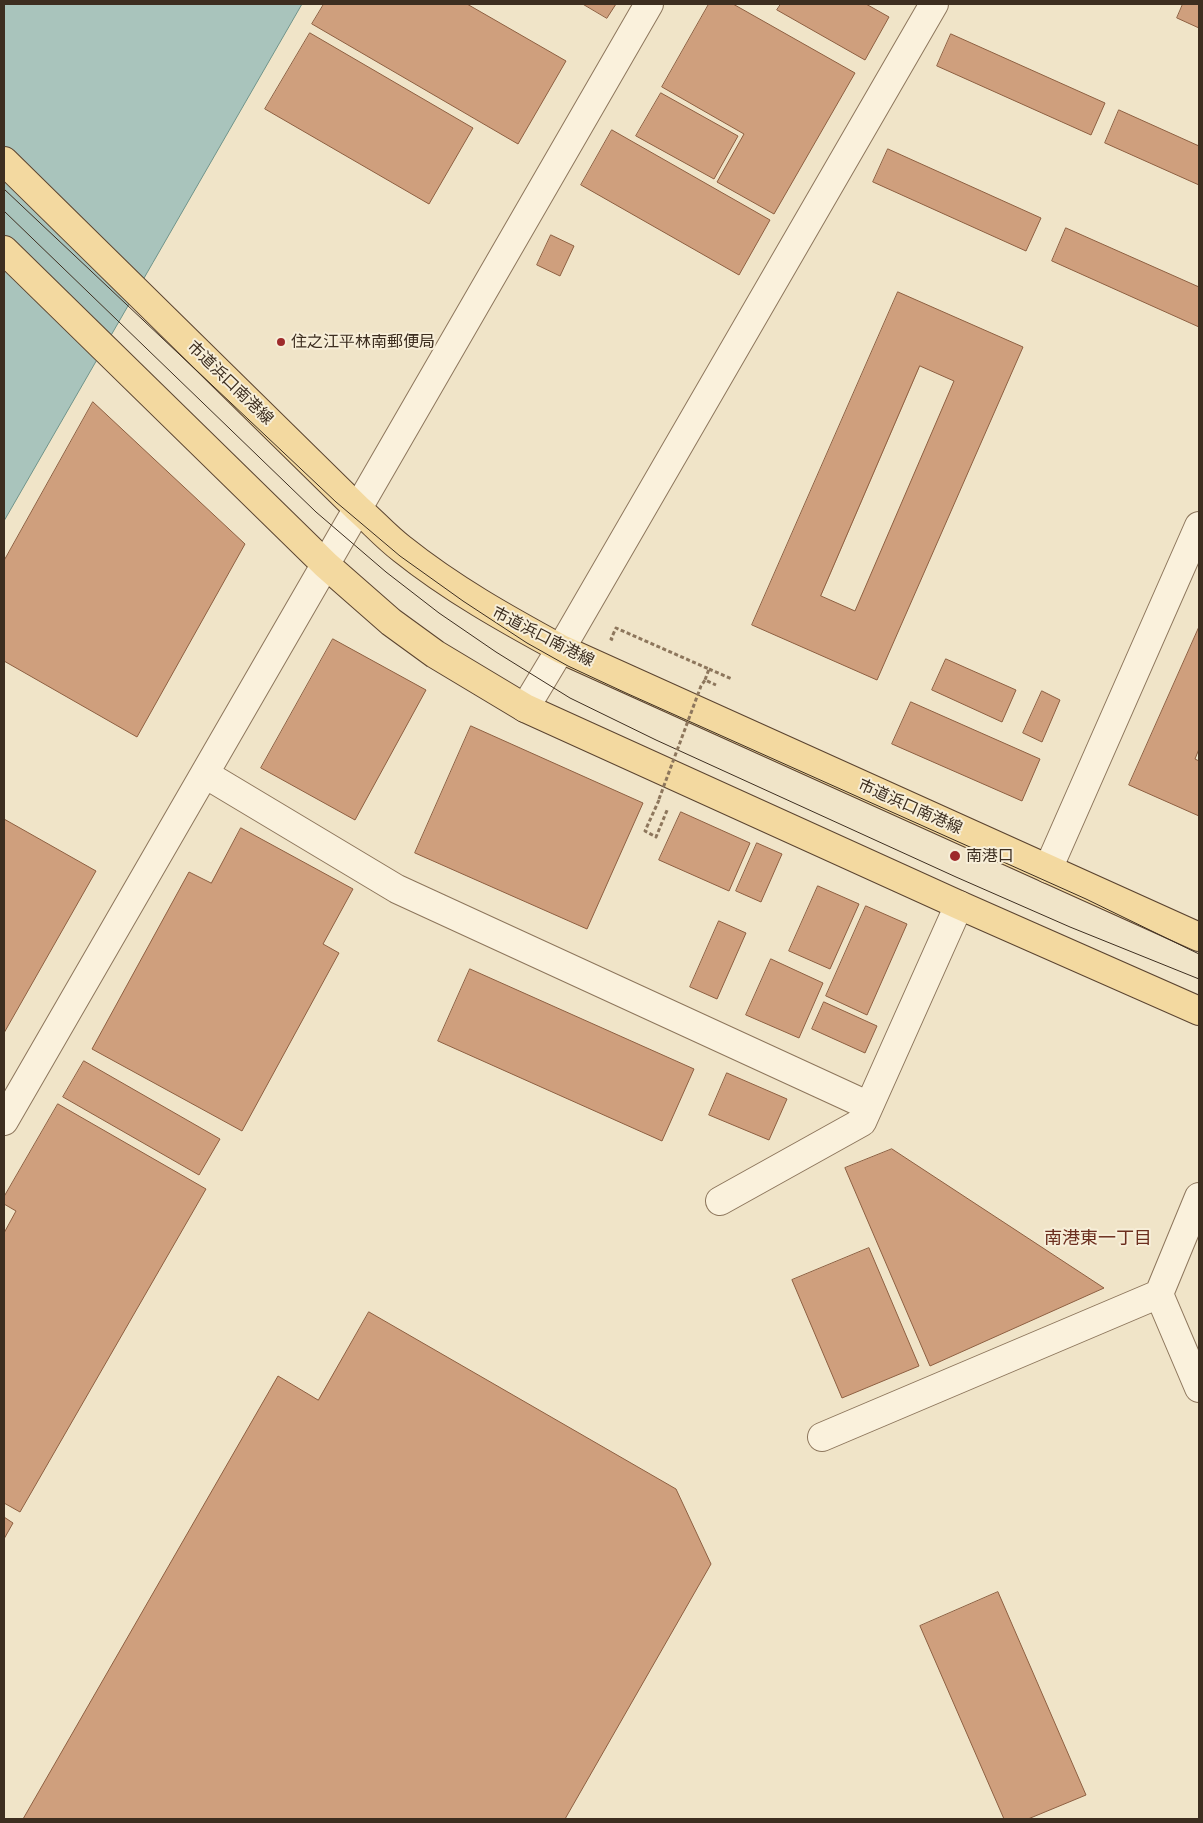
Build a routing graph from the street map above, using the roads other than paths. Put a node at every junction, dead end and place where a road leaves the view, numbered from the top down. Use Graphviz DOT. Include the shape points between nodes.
graph roads {
  1 [pos="649,4"];
  2 [pos="934,4"];
  3 [pos="4,161"];
  4 [pos="4,250"];
  5 [pos="357,508"];
  6 [pos="1199,526"];
  7 [pos="326,565"];
  8 [pos="561,649"];
  9 [pos="525,708"];
  10 [pos="205,774"];
  11 [pos="1048,869"];
  12 [pos="959,905"];
  13 [pos="1199,938"];
  14 [pos="1199,1011"];
  15 [pos="869,1106"];
  16 [pos="4,1121"];
  17 [pos="1199,1197"];
  18 [pos="720,1201"];
  19 [pos="1159,1294"];
  20 [pos="1199,1388"];
  21 [pos="822,1437"];
  1 -- 5 [label="street"];
  2 -- 8 [label="street"];
  3 -- 5 [label="main road, 市道浜口南港線"];
  4 -- 7 [label="main road"];
  5 -- 7 [label="street"];
  5 -- 8 [label="main road, 市道浜口南港線" via="401,548 453,587"];
  6 -- 11 [label="street"];
  7 -- 9 [label="main road" via="391,622 435,654"];
  7 -- 10 [label="street"];
  8 -- 9 [label="street"];
  8 -- 11 [label="main road, 市道浜口南港線"];
  9 -- 12 [label="main road"];
  10 -- 15 [label="street" via="397,889"];
  10 -- 16 [label="street"];
  11 -- 13 [label="main road, 市道浜口南港線"];
  12 -- 14 [label="main road"];
  12 -- 15 [label="street"];
  15 -- 18 [label="street" via="862,1122"];
  17 -- 19 [label="street"];
  19 -- 20 [label="street"];
  19 -- 21 [label="street"];
}
